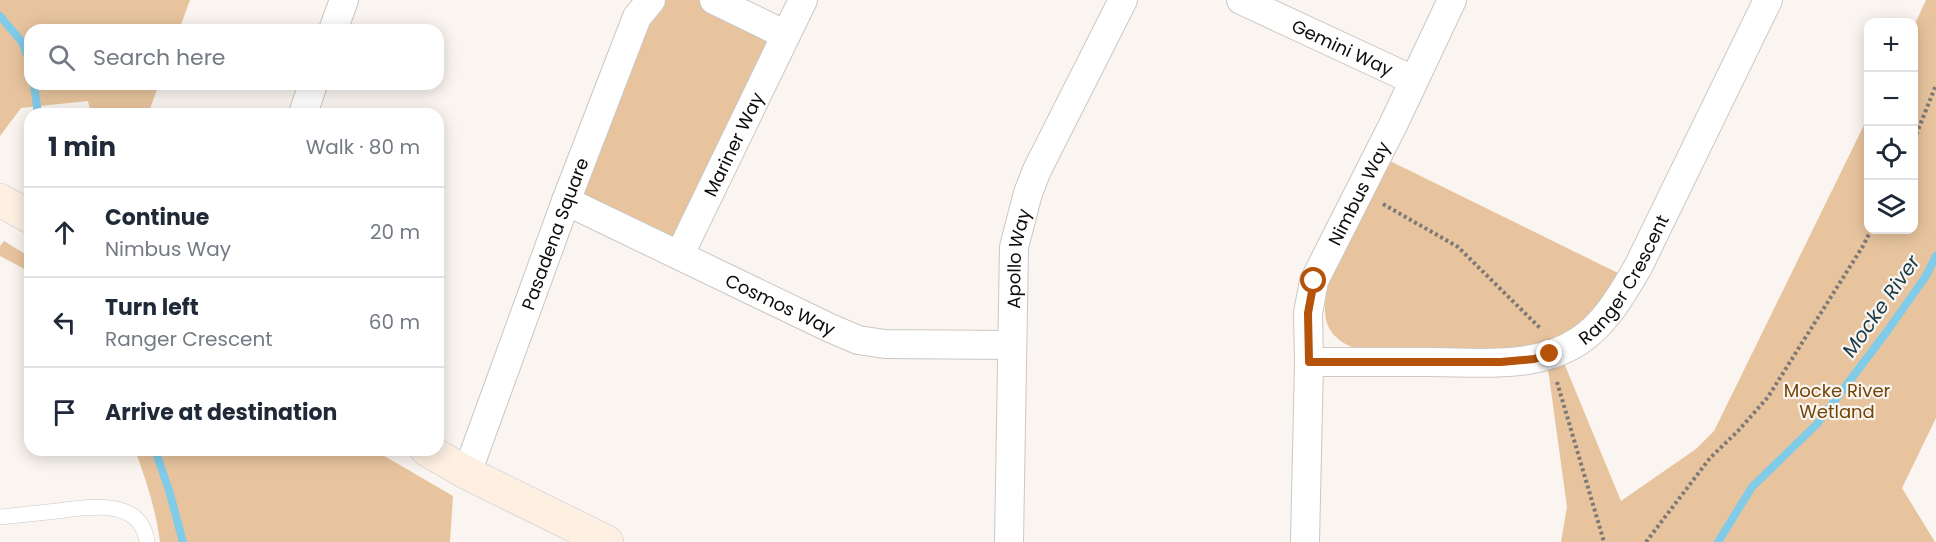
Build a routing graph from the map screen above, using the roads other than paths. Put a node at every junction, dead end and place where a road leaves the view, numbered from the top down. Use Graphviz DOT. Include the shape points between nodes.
graph roads {
  1 [pos="344,0"];
  2 [pos="651,0"];
  3 [pos="714,0"];
  4 [pos="803,0"];
  5 [pos="1123,0"];
  6 [pos="1241,0"];
  7 [pos="1452,0"];
  8 [pos="1768,0"];
  9 [pos="335,24"];
  10 [pos="786,35"];
  11 [pos="1413,80"];
  12 [pos="312,90"];
  13 [pos="305,108"];
  14 [pos="0,200"];
  15 [pos="566,201"];
  16 [pos="24,214"];
  17 [pos="680,254"];
  18 [pos="1011,345"];
  19 [pos="1309,362"];
  20 [pos="437,456"];
  21 [pos="467,473"];
  22 [pos="0,517"];
  23 [pos="147,542"];
  24 [pos="606,542"];
  25 [pos="1009,542"];
  26 [pos="1305,542"];
  1 -- 9 [label="street"];
  2 -- 15 [label="street, Pasadena Square" via="637,16"];
  3 -- 10 [label="street"];
  4 -- 10 [label="street"];
  5 -- 18 [label="street, Apollo Way" via="1028,193 1014,247"];
  6 -- 11 [label="street, Gemini Way"];
  7 -- 11 [label="street, Nimbus Way"];
  8 -- 19 [label="street, Ranger Crescent" via="1638,267 1596,328 1556,352 1534,359"];
  10 -- 17 [label="street, Mariner Way"];
  11 -- 19 [label="street, Nimbus Way" via="1314,281 1308,313"];
  12 -- 13 [label="street"];
  14 -- 16 [label="street"];
  15 -- 17 [label="street, Cosmos Way"];
  15 -- 21 [label="street, Pasadena Square"];
  17 -- 18 [label="street, Cosmos Way" via="858,340 885,344"];
  18 -- 25 [label="street, Apollo Way"];
  19 -- 26 [label="street, Nimbus Way"];
  20 -- 21 [label="street"];
  21 -- 24 [label="street"];
  22 -- 23 [label="lane" via="109,507 139,522"];
}
